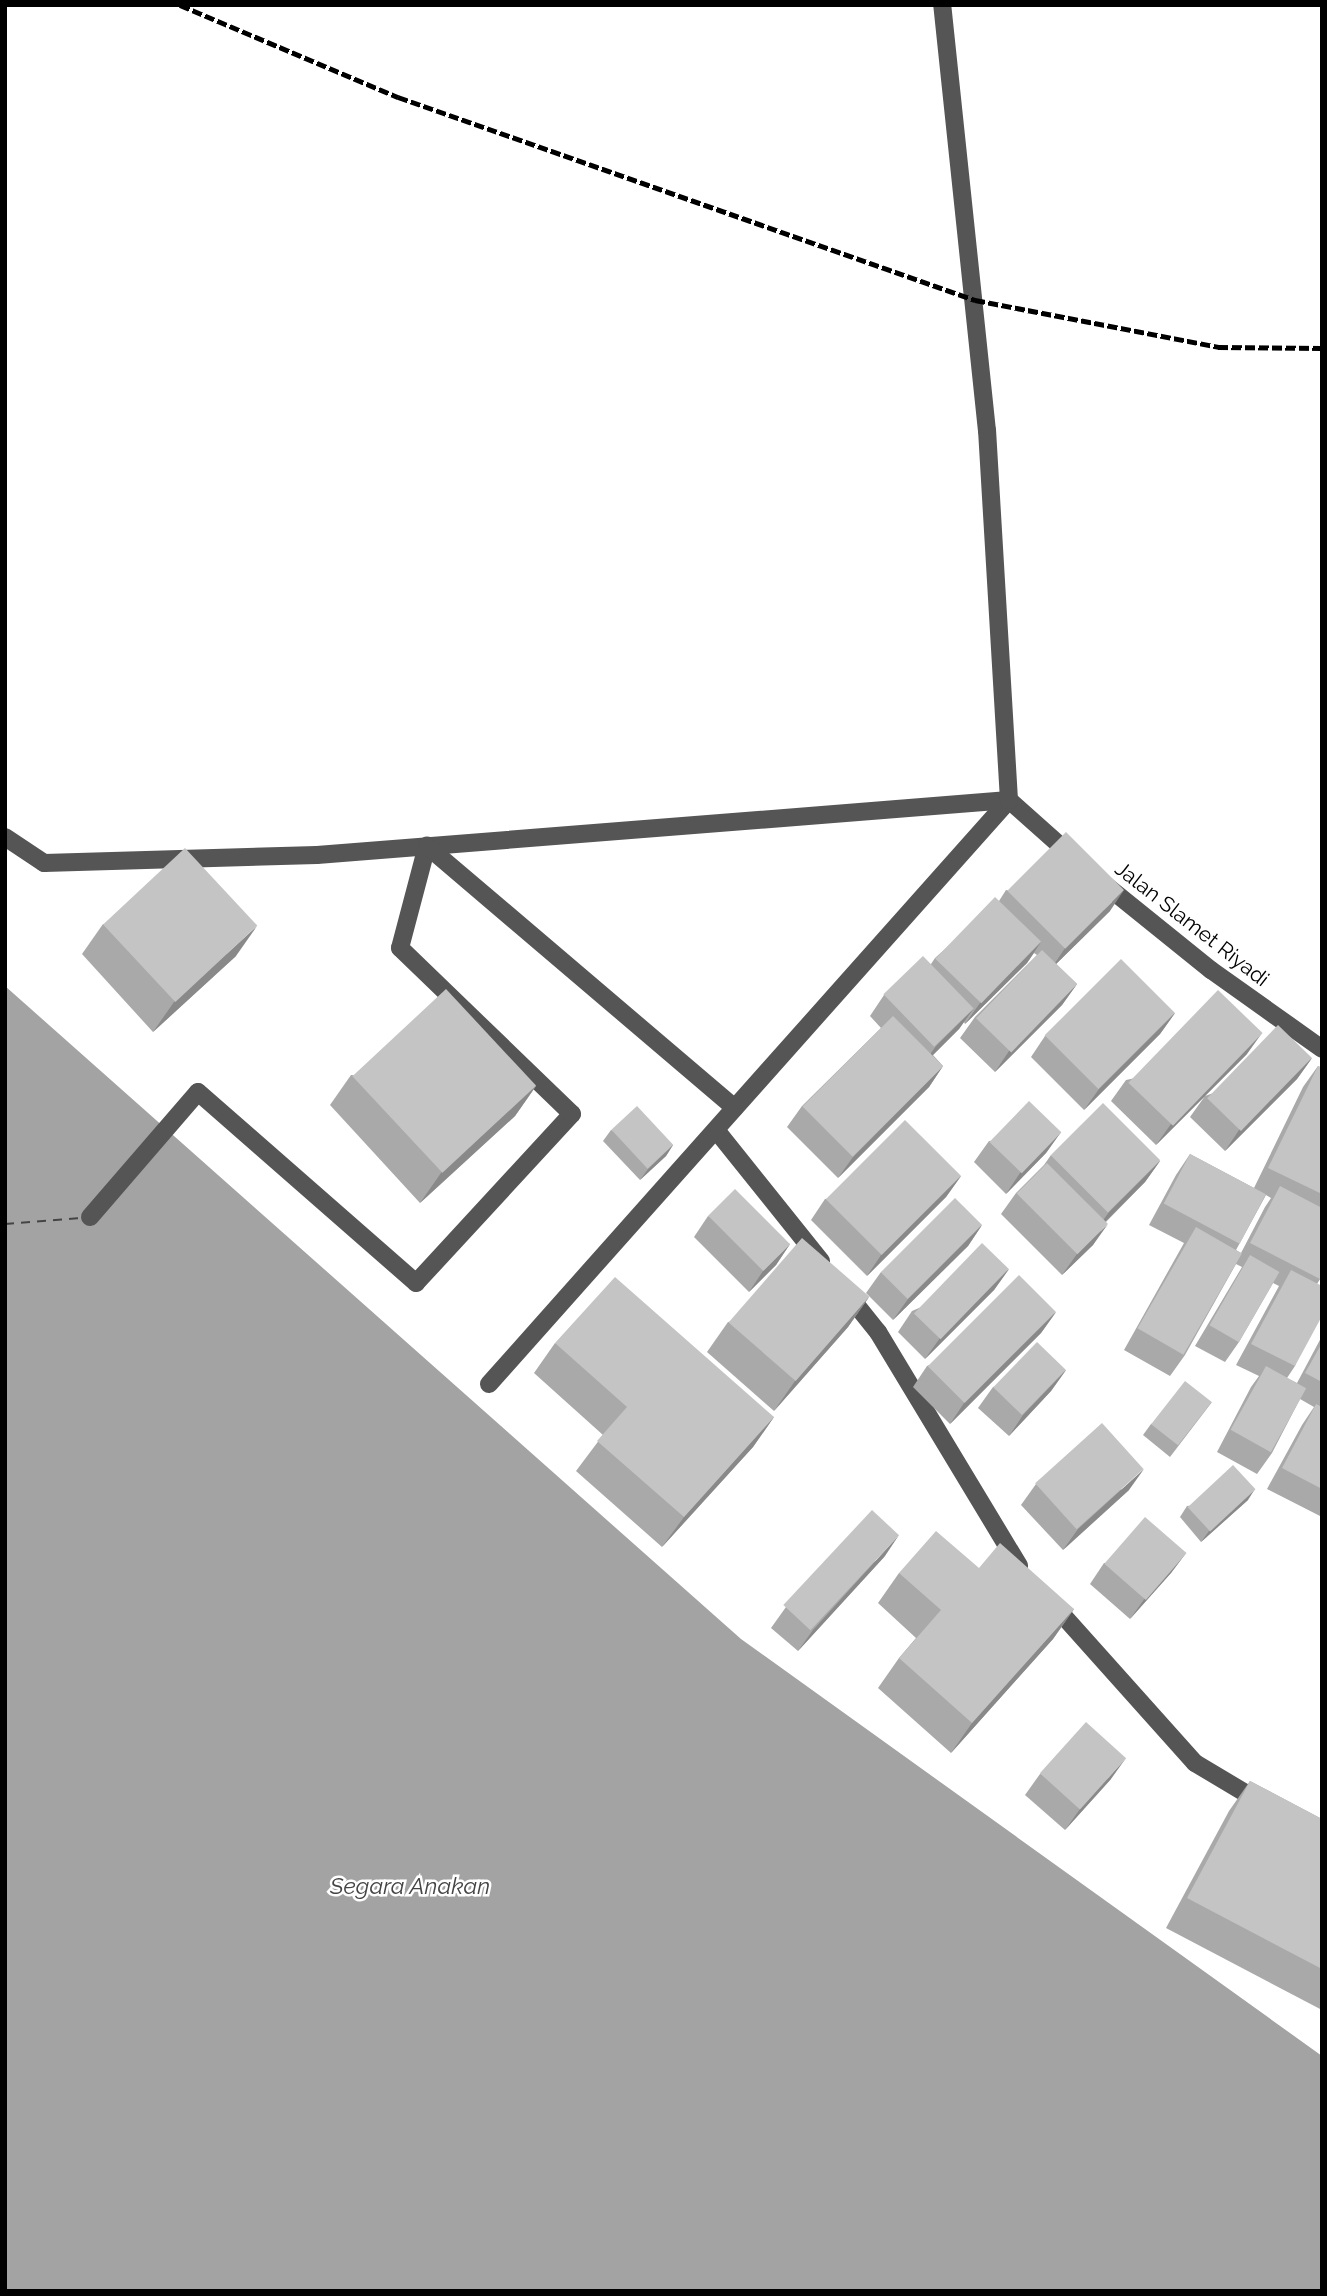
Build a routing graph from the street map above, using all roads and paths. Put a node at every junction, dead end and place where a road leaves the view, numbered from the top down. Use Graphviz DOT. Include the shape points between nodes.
graph roads {
  1 [pos="942,5"];
  2 [pos="1009,800"];
  3 [pos="5,836"];
  4 [pos="427,846"];
  5 [pos="1322,1049"];
  6 [pos="736,1108"];
  7 [pos="716,1130"];
  8 [pos="90,1217"];
  9 [pos="489,1384"];
  10 [pos="1277,1812"];
  1 -- 2 [label="street" via="987,431"];
  2 -- 4 [label="street"];
  2 -- 5 [label="street, Jalan Slamet Riyadi" via="1211,970"];
  2 -- 6 [label="street"];
  3 -- 4 [label="street" via="44,863 317,855"];
  4 -- 6 [label="street"];
  4 -- 8 [label="street" via="400,948 572,1114 416,1283 198,1092"];
  6 -- 7 [label="street"];
  7 -- 9 [label="street"];
  7 -- 10 [label="street" via="878,1332 1010,1556 1195,1763"];
}
